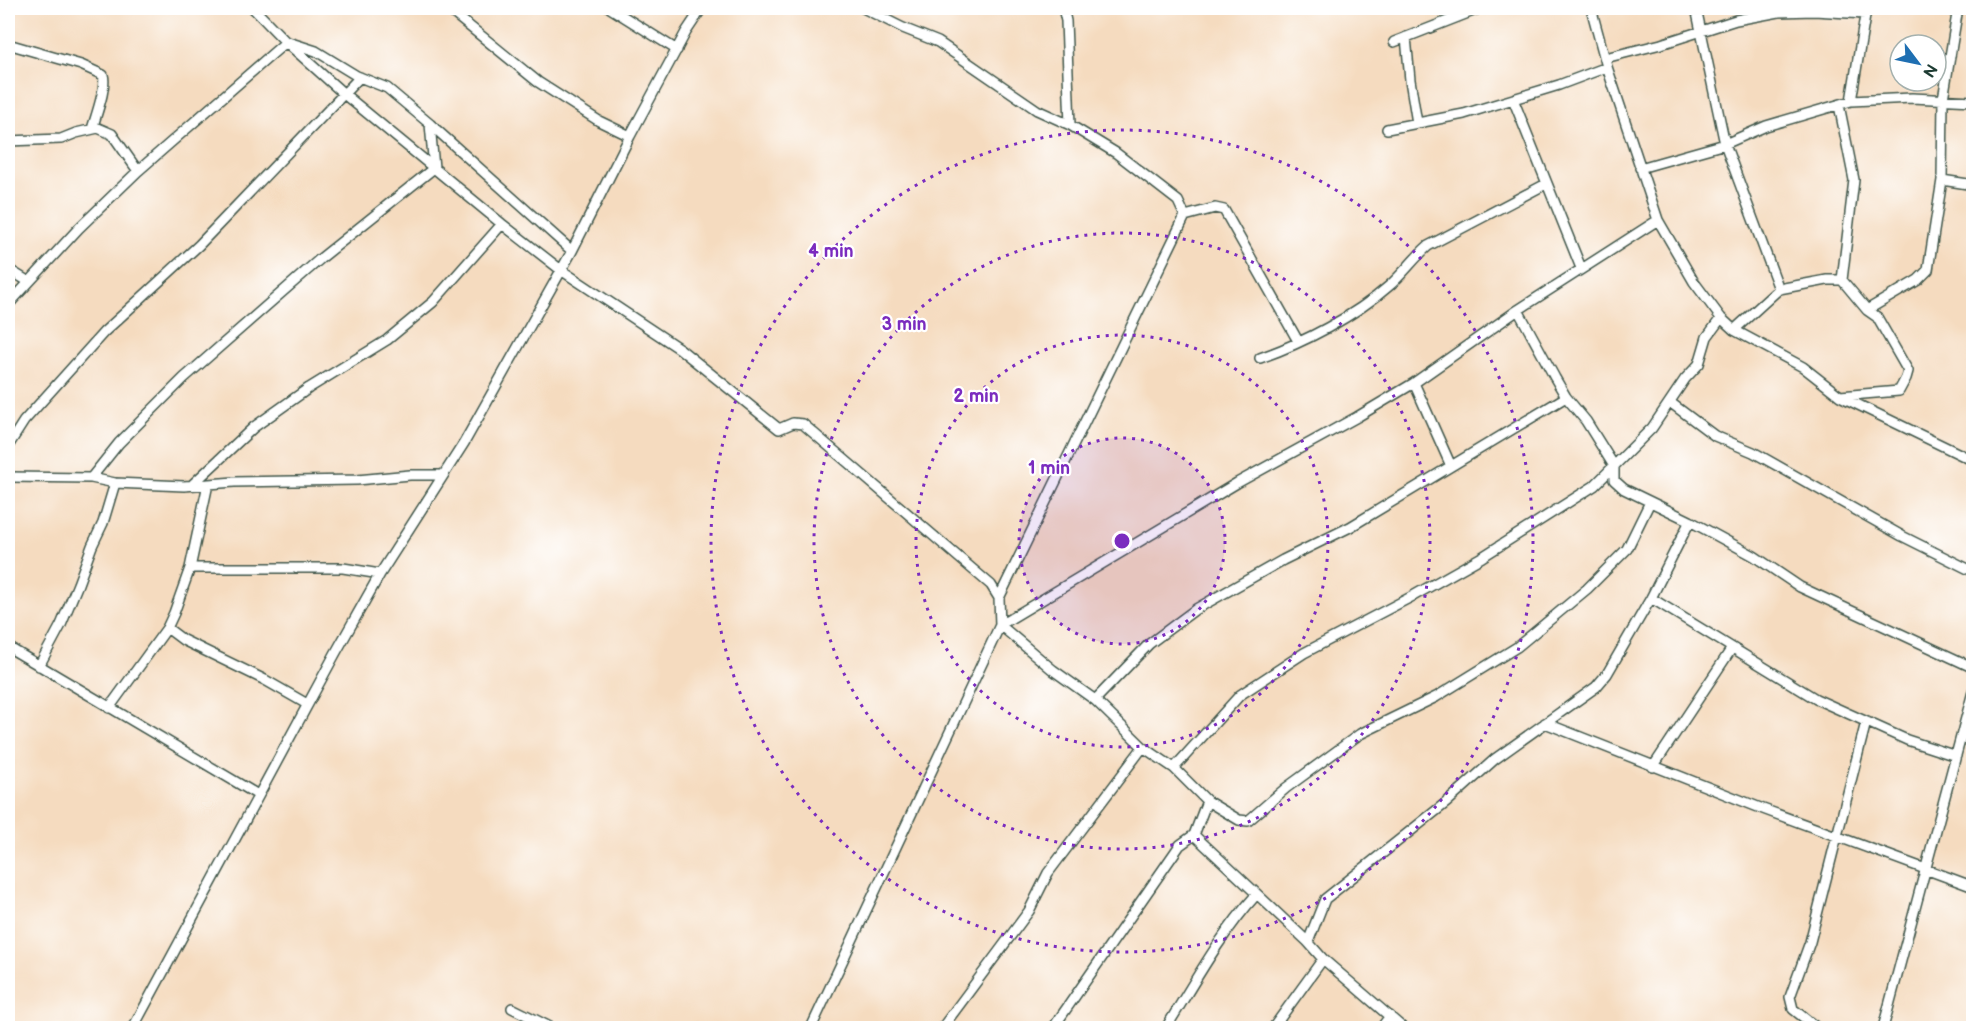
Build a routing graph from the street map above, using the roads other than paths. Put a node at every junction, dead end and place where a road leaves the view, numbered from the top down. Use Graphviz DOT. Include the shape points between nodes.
graph roads {
  1 [pos="188,8"];
  2 [pos="200,8"];
  3 [pos="253,8"];
  4 [pos="447,8"];
  5 [pos="610,8"];
  6 [pos="702,8"];
  7 [pos="863,8"];
  8 [pos="1063,8"];
  9 [pos="1481,8"];
  10 [pos="1591,8"];
  11 [pos="1696,8"];
  12 [pos="1958,8"];
  13 [pos="1779,10"];
  14 [pos="1866,11"];
  15 [pos="1700,31"];
  16 [pos="1406,37"];
  17 [pos="286,42"];
  18 [pos="1394,42"];
  19 [pos="8,44"];
  20 [pos="677,50"];
  21 [pos="1606,62"];
  22 [pos="360,77"];
  23 [pos="344,94"];
  24 [pos="1514,99"];
  25 [pos="1944,99"];
  26 [pos="1851,101"];
  27 [pos="1974,101"];
  28 [pos="1839,105"];
  29 [pos="1417,123"];
  30 [pos="430,124"];
  31 [pos="1070,125"];
  32 [pos="93,129"];
  33 [pos="1386,129"];
  34 [pos="630,136"];
  35 [pos="8,141"];
  36 [pos="1725,144"];
  37 [pos="434,168"];
  38 [pos="1640,168"];
  39 [pos="138,171"];
  40 [pos="1942,180"];
  41 [pos="1546,184"];
  42 [pos="1974,185"];
  43 [pos="1185,216"];
  44 [pos="1658,220"];
  45 [pos="502,225"];
  46 [pos="572,251"];
  47 [pos="1581,268"];
  48 [pos="8,269"];
  49 [pos="561,270"];
  50 [pos="26,280"];
  51 [pos="1842,280"];
  52 [pos="1779,289"];
  53 [pos="8,305"];
  54 [pos="1518,310"];
  55 [pos="1867,310"];
  56 [pos="1721,318"];
  57 [pos="1734,330"];
  58 [pos="1298,341"];
  59 [pos="1260,358"];
  60 [pos="1414,383"];
  61 [pos="1840,396"];
  62 [pos="1566,397"];
  63 [pos="1671,403"];
  64 [pos="8,446"];
  65 [pos="1974,461"];
  66 [pos="1451,466"];
  67 [pos="1614,466"];
  68 [pos="443,475"];
  69 [pos="8,477"];
  70 [pos="91,478"];
  71 [pos="115,483"];
  72 [pos="192,484"];
  73 [pos="208,484"];
  74 [pos="1650,502"];
  75 [pos="1690,521"];
  76 [pos="190,568"];
  77 [pos="1974,573"];
  78 [pos="380,574"];
  79 [pos="999,598"];
  80 [pos="1651,598"];
  81 [pos="1000,626"];
  82 [pos="166,628"];
  83 [pos="8,647"];
  84 [pos="1732,648"];
  85 [pos="39,666"];
  86 [pos="1974,668"];
  87 [pos="1974,688"];
  88 [pos="1095,699"];
  89 [pos="307,704"];
  90 [pos="109,708"];
  91 [pos="1971,708"];
  92 [pos="1866,722"];
  93 [pos="1545,723"];
  94 [pos="1143,747"];
  95 [pos="1956,756"];
  96 [pos="1653,767"];
  97 [pos="1174,768"];
  98 [pos="258,795"];
  99 [pos="1207,801"];
  100 [pos="1194,835"];
  101 [pos="1836,836"];
  102 [pos="1926,871"];
  103 [pos="1974,887"];
  104 [pos="1256,895"];
  105 [pos="1308,942"];
  106 [pos="1323,959"];
  107 [pos="512,1008"];
  108 [pos="1390,1016"];
  109 [pos="134,1029"];
  110 [pos="552,1029"];
  111 [pos="811,1029"];
  112 [pos="942,1029"];
  113 [pos="1053,1029"];
  114 [pos="1166,1029"];
  115 [pos="1273,1029"];
  116 [pos="1382,1029"];
  117 [pos="1403,1029"];
  118 [pos="1817,1029"];
  119 [pos="1882,1029"];
  1 -- 2 [label="street"];
  3 -- 17 [label="street"];
  4 -- 34 [label="street" via="538,82"];
  5 -- 20 [label="street"];
  6 -- 20 [label="street"];
  7 -- 31 [label="street" via="938,42 1036,110"];
  8 -- 31 [label="street"];
  9 -- 16 [label="street"];
  10 -- 21 [label="street"];
  11 -- 15 [label="street"];
  12 -- 25 [label="street"];
  13 -- 14 [label="street"];
  13 -- 15 [label="street"];
  14 -- 26 [label="street"];
  15 -- 21 [label="street"];
  15 -- 36 [label="street"];
  16 -- 18 [label="street"];
  16 -- 29 [label="street"];
  17 -- 22 [label="street" via="316,51"];
  17 -- 23 [label="street"];
  17 -- 39 [label="street"];
  19 -- 32 [label="street" via="103,75 104,91"];
  20 -- 34 [label="street"];
  21 -- 24 [label="street"];
  21 -- 38 [label="street"];
  22 -- 23 [label="street"];
  22 -- 30 [label="street" via="387,88"];
  23 -- 37 [label="street"];
  23 -- 64 [label="street" via="199,245 104,332 24,422"];
  24 -- 29 [label="street"];
  24 -- 41 [label="street"];
  25 -- 26 [label="street"];
  25 -- 27 [label="street"];
  25 -- 40 [label="street"];
  26 -- 28 [label="street"];
  28 -- 36 [label="street" via="1766,126"];
  28 -- 51 [label="street" via="1854,180"];
  29 -- 33 [label="street"];
  30 -- 37 [label="street"];
  30 -- 46 [label="street"];
  31 -- 43 [label="street" via="1116,153 1178,201"];
  32 -- 35 [label="street" via="61,139"];
  32 -- 39 [label="street" via="111,134"];
  34 -- 46 [label="street"];
  36 -- 38 [label="street"];
  36 -- 52 [label="street"];
  37 -- 45 [label="street"];
  37 -- 70 [label="street" via="320,259 184,378 126,435"];
  38 -- 44 [label="street"];
  39 -- 53 [label="street"];
  40 -- 42 [label="street"];
  40 -- 55 [label="street" via="1928,270"];
  41 -- 47 [label="street"];
  41 -- 58 [label="street" via="1428,246 1390,286"];
  43 -- 58 [label="street" via="1215,208 1224,210"];
  43 -- 79 [label="street"];
  44 -- 47 [label="street"];
  44 -- 56 [label="street" via="1694,282"];
  45 -- 49 [label="street"];
  45 -- 72 [label="street" via="433,302 387,340 254,427"];
  46 -- 49 [label="street"];
  47 -- 54 [label="street"];
  48 -- 50 [label="street"];
  49 -- 68 [label="street"];
  49 -- 79 [label="street" via="680,349 779,429 793,423 803,424 991,585"];
  51 -- 52 [label="street"];
  51 -- 55 [label="street"];
  52 -- 57 [label="street"];
  54 -- 60 [label="street"];
  54 -- 62 [label="street"];
  55 -- 61 [label="street" via="1877,317 1908,374 1899,391"];
  56 -- 57 [label="street"];
  56 -- 63 [label="street" via="1707,337 1699,364"];
  57 -- 61 [label="street" via="1803,367"];
  58 -- 59 [label="street"];
  60 -- 66 [label="street"];
  60 -- 81 [label="street" via="1237,483"];
  61 -- 65 [label="street"];
  62 -- 66 [label="street"];
  62 -- 67 [label="street"];
  63 -- 67 [label="street"];
  63 -- 77 [label="street" via="1715,436 1753,452"];
  66 -- 88 [label="street" via="1350,527 1196,609 1149,644"];
  67 -- 74 [label="street" via="1614,480"];
  67 -- 97 [label="street" via="1594,486 1482,557 1304,653 1240,695"];
  68 -- 73 [label="street"];
  68 -- 78 [label="street"];
  69 -- 70 [label="street"];
  70 -- 71 [label="street"];
  71 -- 72 [label="street"];
  71 -- 85 [label="street" via="103,523 61,625"];
  72 -- 73 [label="street"];
  73 -- 76 [label="street"];
  74 -- 75 [label="street"];
  74 -- 99 [label="street" via="1627,549 1587,589 1517,647 1436,697 1360,734 1248,821 1239,820"];
  75 -- 80 [label="street"];
  75 -- 86 [label="street" via="1800,587"];
  76 -- 78 [label="street" via="343,568"];
  76 -- 82 [label="street"];
  78 -- 89 [label="street"];
  79 -- 81 [label="street"];
  80 -- 84 [label="street"];
  80 -- 93 [label="street" via="1596,687"];
  81 -- 88 [label="street"];
  81 -- 111 [label="street"];
  82 -- 89 [label="street"];
  82 -- 90 [label="street"];
  83 -- 85 [label="street"];
  84 -- 92 [label="street" via="1816,699"];
  84 -- 96 [label="street"];
  85 -- 90 [label="street"];
  87 -- 91 [label="street"];
  88 -- 94 [label="street"];
  89 -- 98 [label="street"];
  90 -- 98 [label="street"];
  91 -- 95 [label="street"];
  92 -- 95 [label="street"];
  92 -- 101 [label="street"];
  93 -- 96 [label="street"];
  93 -- 105 [label="street" via="1495,759 1325,899"];
  94 -- 97 [label="street"];
  94 -- 112 [label="street" via="1048,873 1029,911"];
  95 -- 102 [label="street"];
  96 -- 101 [label="street"];
  97 -- 99 [label="street"];
  98 -- 109 [label="street"];
  99 -- 100 [label="street"];
  100 -- 104 [label="street"];
  100 -- 113 [label="street" via="1180,845"];
  101 -- 102 [label="street"];
  101 -- 118 [label="street" via="1810,942 1790,997 1793,1009"];
  102 -- 103 [label="street"];
  102 -- 119 [label="street"];
  104 -- 105 [label="street"];
  104 -- 114 [label="street" via="1222,937"];
  105 -- 106 [label="street"];
  106 -- 108 [label="street"];
  106 -- 115 [label="street"];
  107 -- 110 [label="street"];
  108 -- 116 [label="street"];
  108 -- 117 [label="street"];
}
